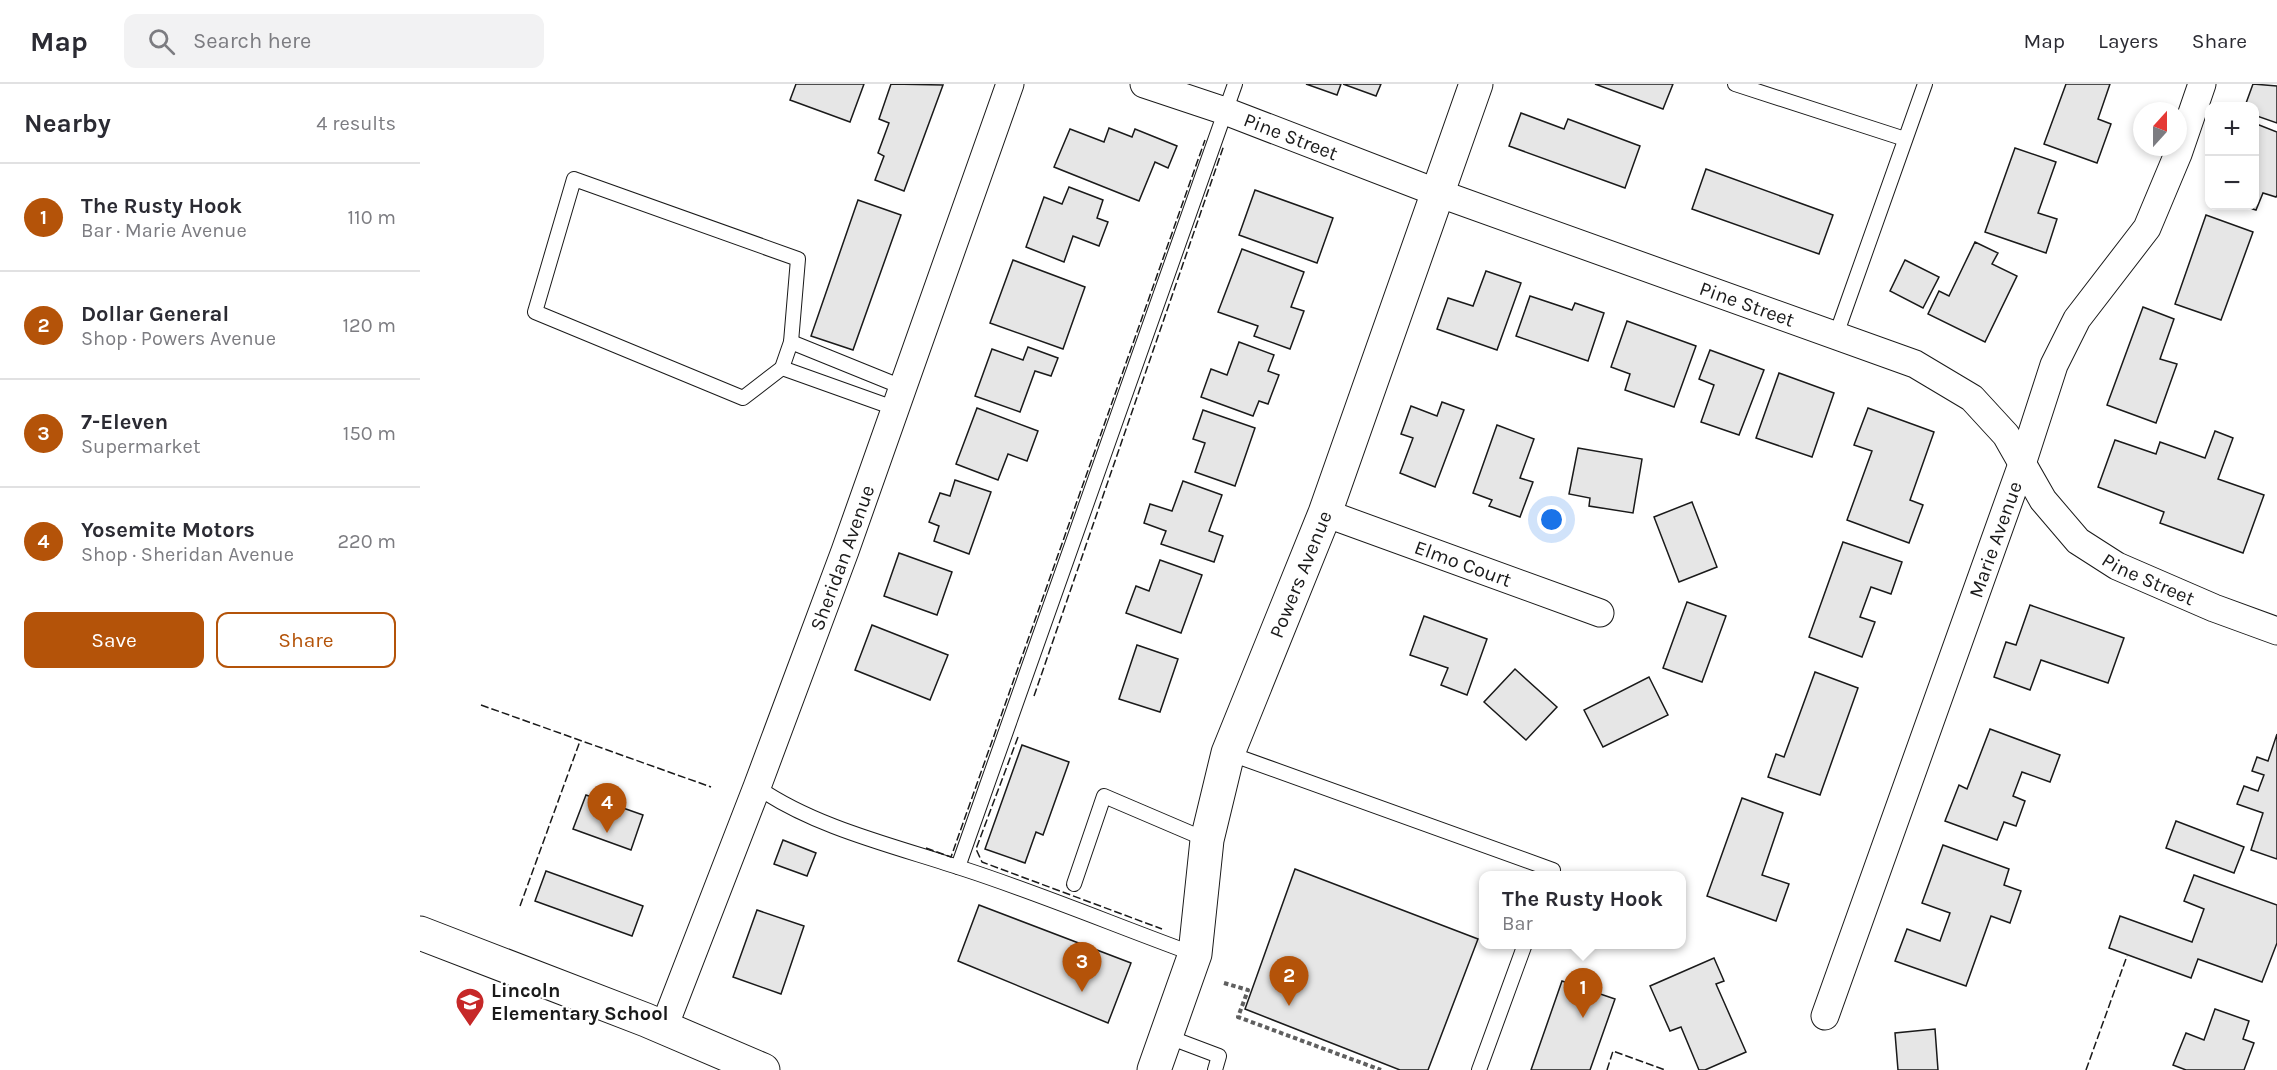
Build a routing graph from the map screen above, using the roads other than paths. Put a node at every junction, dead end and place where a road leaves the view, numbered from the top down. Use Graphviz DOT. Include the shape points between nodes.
graph roads {
  1 [pos="1010,84"];
  2 [pos="1144,84"];
  3 [pos="1235,84"];
  4 [pos="1476,84"];
  5 [pos="1735,84"];
  6 [pos="1925,84"];
  7 [pos="2202,84"];
  8 [pos="1225,111"];
  9 [pos="1905,139"];
  10 [pos="1438,193"];
  11 [pos="1836,335"];
  12 [pos="791,342"];
  13 [pos="782,368"];
  14 [pos="898,398"];
  15 [pos="2022,464"];
  16 [pos="1325,513"];
  17 [pos="1600,613"];
  18 [pos="2277,631"];
  19 [pos="1228,753"];
  20 [pos="757,787"];
  21 [pos="1207,840"];
  22 [pos="958,867"];
  23 [pos="1553,871"];
  24 [pos="1074,885"];
  25 [pos="420,933"];
  26 [pos="1524,949"];
  27 [pos="1195,954"];
  28 [pos="1825,1016"];
  29 [pos="664,1027"];
  30 [pos="1166,1036"];
  31 [pos="764,1070"];
  32 [pos="1154,1070"];
  33 [pos="1215,1070"];
  34 [pos="1479,1070"];
  1 -- 14 [label="street, Sheridan Avenue"];
  2 -- 8 [label="street, Pine Street"];
  3 -- 8 [label="lane"];
  4 -- 10 [label="street, Powers Avenue"];
  5 -- 9 [label="lane"];
  6 -- 9 [label="lane"];
  7 -- 15 [label="street, Marie Avenue" via="2147,228 2077,319 2054,365"];
  8 -- 10 [label="street, Pine Street"];
  8 -- 22 [label="lane"];
  9 -- 11 [label="lane"];
  10 -- 11 [label="street, Pine Street"];
  10 -- 16 [label="street, Powers Avenue"];
  11 -- 15 [label="street, Pine Street" via="1915,364 1972,398 2006,435"];
  12 -- 13 [label="lane"];
  12 -- 13 [label="lane" via="798,258 574,179 535,312 743,398"];
  12 -- 14 [label="lane"];
  13 -- 14 [label="lane"];
  14 -- 20 [label="street, Sheridan Avenue"];
  15 -- 18 [label="street, Pine Street" via="2043,500 2078,541 2118,566"];
  15 -- 28 [label="street, Marie Avenue"];
  16 -- 17 [label="street, Elmo Court"];
  16 -- 19 [label="street, Powers Avenue"];
  19 -- 21 [label="street, Powers Avenue"];
  19 -- 23 [label="lane"];
  20 -- 22 [label="lane" via="785,806 890,847"];
  20 -- 29 [label="street, Sheridan Avenue"];
  21 -- 24 [label="lane" via="1104,796"];
  21 -- 27 [label="street, Powers Avenue"];
  22 -- 27 [label="lane"];
  25 -- 29 [label="street"];
  26 -- 34 [label="lane"];
  27 -- 30 [label="street, Powers Avenue"];
  29 -- 31 [label="street"];
  30 -- 32 [label="street, Powers Avenue"];
  30 -- 33 [label="lane" via="1219,1056"];
}
